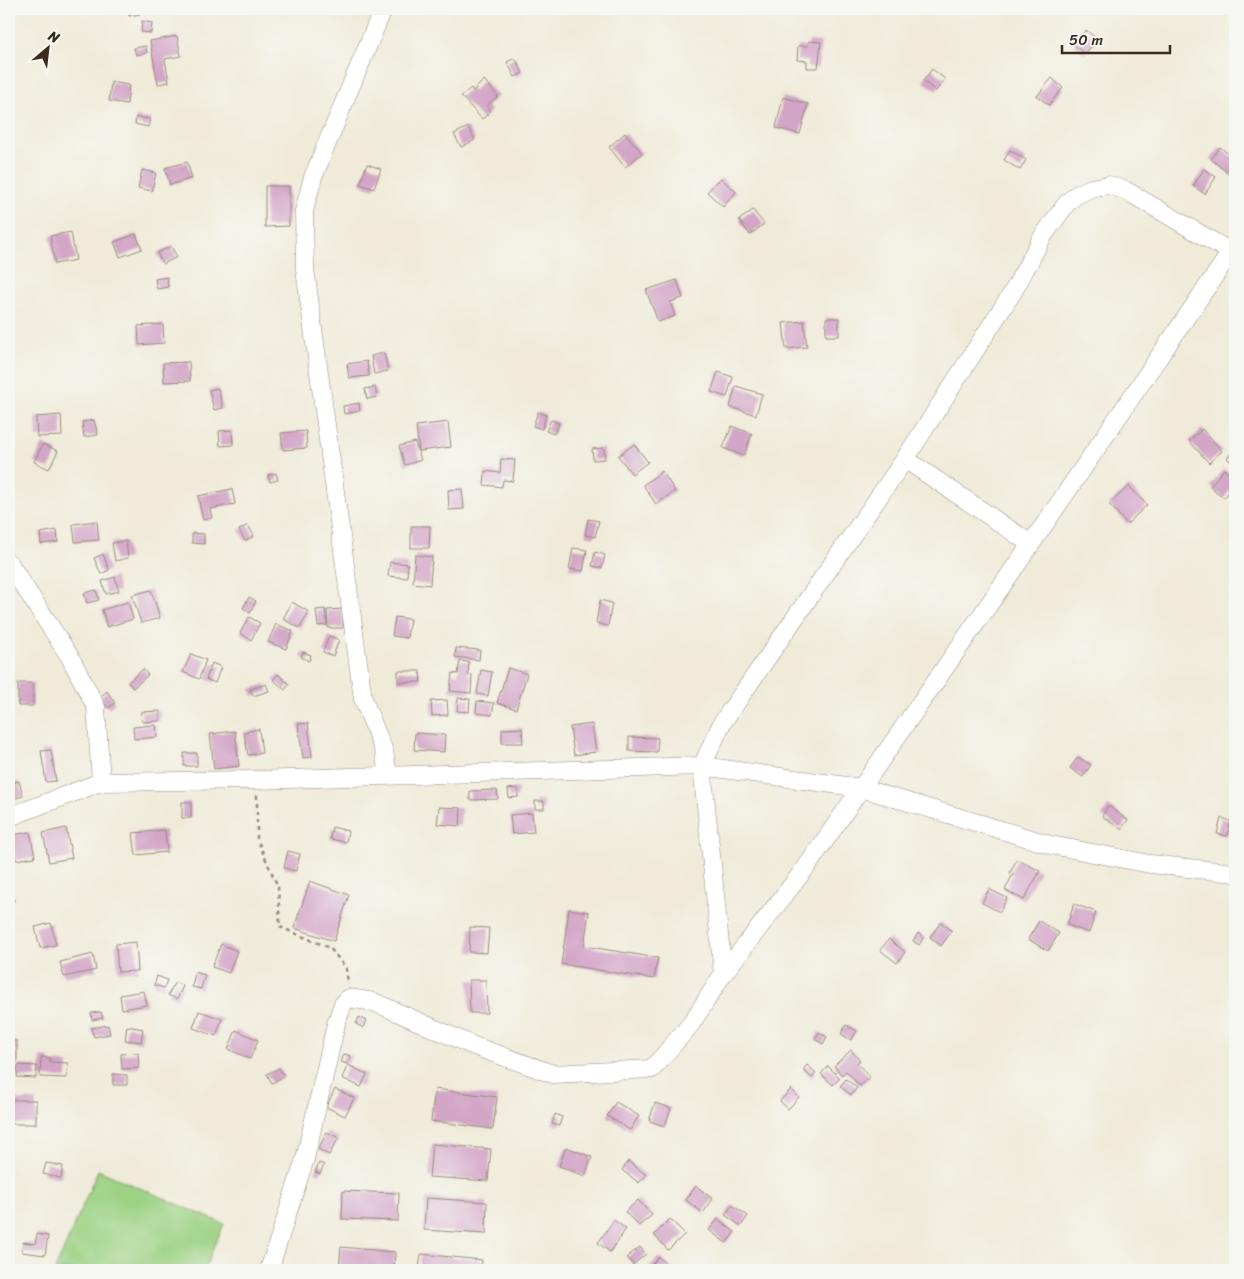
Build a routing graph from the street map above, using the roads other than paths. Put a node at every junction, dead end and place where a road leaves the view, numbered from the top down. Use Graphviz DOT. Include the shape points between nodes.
graph roads {
  1 [pos="383,9"];
  2 [pos="1233,249"];
  3 [pos="905,459"];
  4 [pos="1031,544"];
  5 [pos="9,563"];
  6 [pos="702,766"];
  7 [pos="388,775"];
  8 [pos="102,782"];
  9 [pos="860,788"];
  10 [pos="9,816"];
  11 [pos="1235,873"];
  12 [pos="722,974"];
  13 [pos="269,1270"];
  1 -- 7 [label="street" via="313,176 304,211 305,269 363,699 384,752"];
  2 -- 3 [label="street" via="1125,190 1108,185 1076,195 1043,236 1014,290"];
  2 -- 4 [label="street"];
  3 -- 4 [label="street"];
  3 -- 6 [label="street" via="722,723"];
  4 -- 9 [label="street"];
  5 -- 8 [label="street" via="70,658 96,707"];
  6 -- 7 [label="street"];
  6 -- 9 [label="street"];
  6 -- 12 [label="street"];
  7 -- 8 [label="street"];
  8 -- 10 [label="street"];
  9 -- 11 [label="street" via="1050,845 1150,864"];
  9 -- 12 [label="street" via="807,866"];
  12 -- 13 [label="street" via="690,1024 652,1069 553,1074 474,1046 374,1002 349,998 343,1004 336,1024 305,1159"];
}
